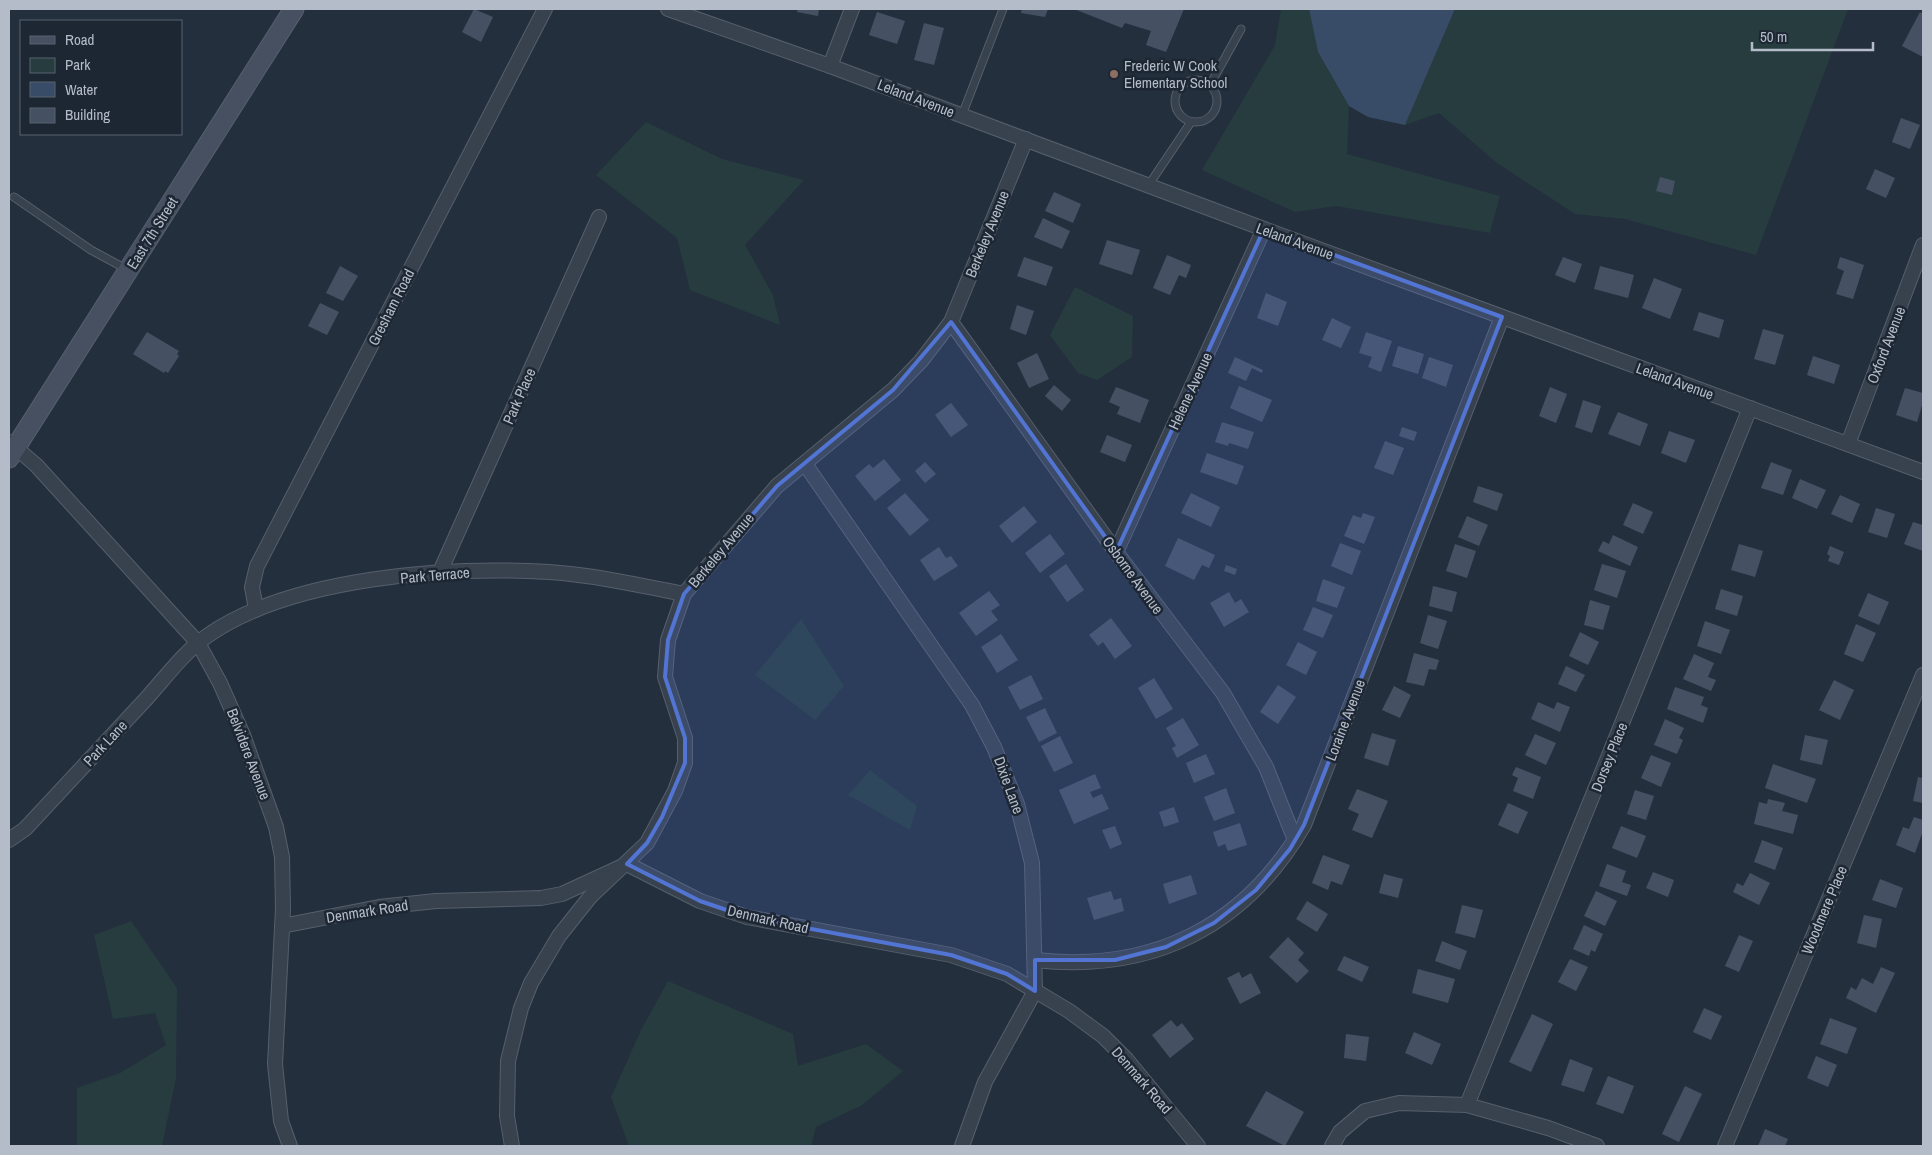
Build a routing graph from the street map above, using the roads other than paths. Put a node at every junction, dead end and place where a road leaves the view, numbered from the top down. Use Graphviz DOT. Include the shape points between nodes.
graph roads {
  1 [pos="294,9"];
  2 [pos="545,9"];
  3 [pos="668,9"];
  4 [pos="852,9"];
  5 [pos="1003,9"];
  6 [pos="1241,29"];
  7 [pos="830,66"];
  8 [pos="1210,85"];
  9 [pos="962,115"];
  10 [pos="1191,122"];
  11 [pos="1026,139"];
  12 [pos="1148,186"];
  13 [pos="14,196"];
  14 [pos="599,217"];
  15 [pos="1264,229"];
  16 [pos="1923,246"];
  17 [pos="128,271"];
  18 [pos="1502,317"];
  19 [pos="951,322"];
  20 [pos="1750,408"];
  21 [pos="1848,444"];
  22 [pos="11,449"];
  23 [pos="805,464"];
  24 [pos="1923,472"];
  25 [pos="1116,552"];
  26 [pos="439,574"];
  27 [pos="684,594"];
  28 [pos="256,609"];
  29 [pos="198,643"];
  30 [pos="1923,674"];
  31 [pos="9,840"];
  32 [pos="1296,840"];
  33 [pos="627,864"];
  34 [pos="282,926"];
  35 [pos="1036,960"];
  36 [pos="1035,990"];
  37 [pos="1467,1105"];
  38 [pos="290,1146"];
  39 [pos="512,1146"];
  40 [pos="962,1146"];
  41 [pos="1198,1146"];
  42 [pos="1332,1146"];
  43 [pos="1598,1146"];
  44 [pos="1726,1146"];
  1 -- 17 [label="street, East 7th Street"];
  2 -- 28 [label="street, Gresham Road" via="257,566 252,587"];
  3 -- 7 [label="street, Leland Avenue"];
  4 -- 7 [label="street"];
  5 -- 9 [label="lane"];
  6 -- 8 [label="lane"];
  7 -- 9 [label="street, Leland Avenue"];
  8 -- 10 [label="lane" via="1216,97 1215,111 1205,120"];
  8 -- 10 [label="lane" via="1190,80 1184,83 1177,96 1179,115"];
  9 -- 11 [label="street, Leland Avenue"];
  10 -- 12 [label="lane"];
  11 -- 12 [label="street, Leland Avenue"];
  11 -- 19 [label="street, Berkeley Avenue"];
  12 -- 15 [label="street, Leland Avenue"];
  13 -- 17 [label="lane" via="91,250"];
  14 -- 26 [label="street, Park Place"];
  15 -- 18 [label="street, Leland Avenue"];
  15 -- 25 [label="street, Helene Avenue"];
  16 -- 21 [label="street, Oxford Avenue"];
  17 -- 22 [label="street, East 7th Street"];
  18 -- 20 [label="street, Leland Avenue"];
  18 -- 32 [label="street, Loraine Avenue"];
  19 -- 23 [label="street, Berkeley Avenue" via="893,390"];
  19 -- 25 [label="street, Osborne Avenue"];
  20 -- 21 [label="street, Leland Avenue"];
  20 -- 37 [label="street, Dorsey Place"];
  21 -- 24 [label="street, Leland Avenue"];
  22 -- 29 [label="street, Belvidere Avenue" via="36,465"];
  23 -- 27 [label="street, Berkeley Avenue" via="753,511"];
  23 -- 35 [label="street, Dixie Lane" via="972,705 994,747 1018,804 1032,863"];
  25 -- 32 [label="street, Osborne Avenue" via="1223,693 1266,767"];
  26 -- 27 [label="street, Park Terrace" via="550,572"];
  26 -- 28 [label="street, Park Terrace" via="339,586"];
  27 -- 33 [label="street, Berkeley Avenue" via="668,640 666,677 685,738 685,763 662,817 647,843"];
  28 -- 29 [label="street, Park Terrace"];
  29 -- 31 [label="street, Park Lane" via="25,830"];
  29 -- 34 [label="street, Belvidere Avenue" via="243,734 276,827 282,857"];
  30 -- 44 [label="street, Woodmere Place"];
  32 -- 35 [label="street, Loraine Avenue" via="1256,890 1222,918 1191,936 1166,947 1115,960 1088,963"];
  33 -- 34 [label="street, Denmark Road" via="562,894 541,898 436,901 379,907"];
  33 -- 36 [label="street, Denmark Road" via="700,901 747,917 951,955 1007,974"];
  33 -- 39 [label="street, Berkeley Avenue" via="575,915 544,958 528,991 513,1034 508,1061 507,1116"];
  34 -- 38 [label="street, Belvidere Avenue" via="275,1064 281,1121"];
  35 -- 36 [label="street, Dixie Lane"];
  36 -- 40 [label="street, Dixie Lane" via="984,1082"];
  36 -- 41 [label="street, Denmark Road" via="1103,1036"];
  37 -- 42 [label="street" via="1399,1103 1365,1111 1340,1132"];
  37 -- 43 [label="street"];
}
